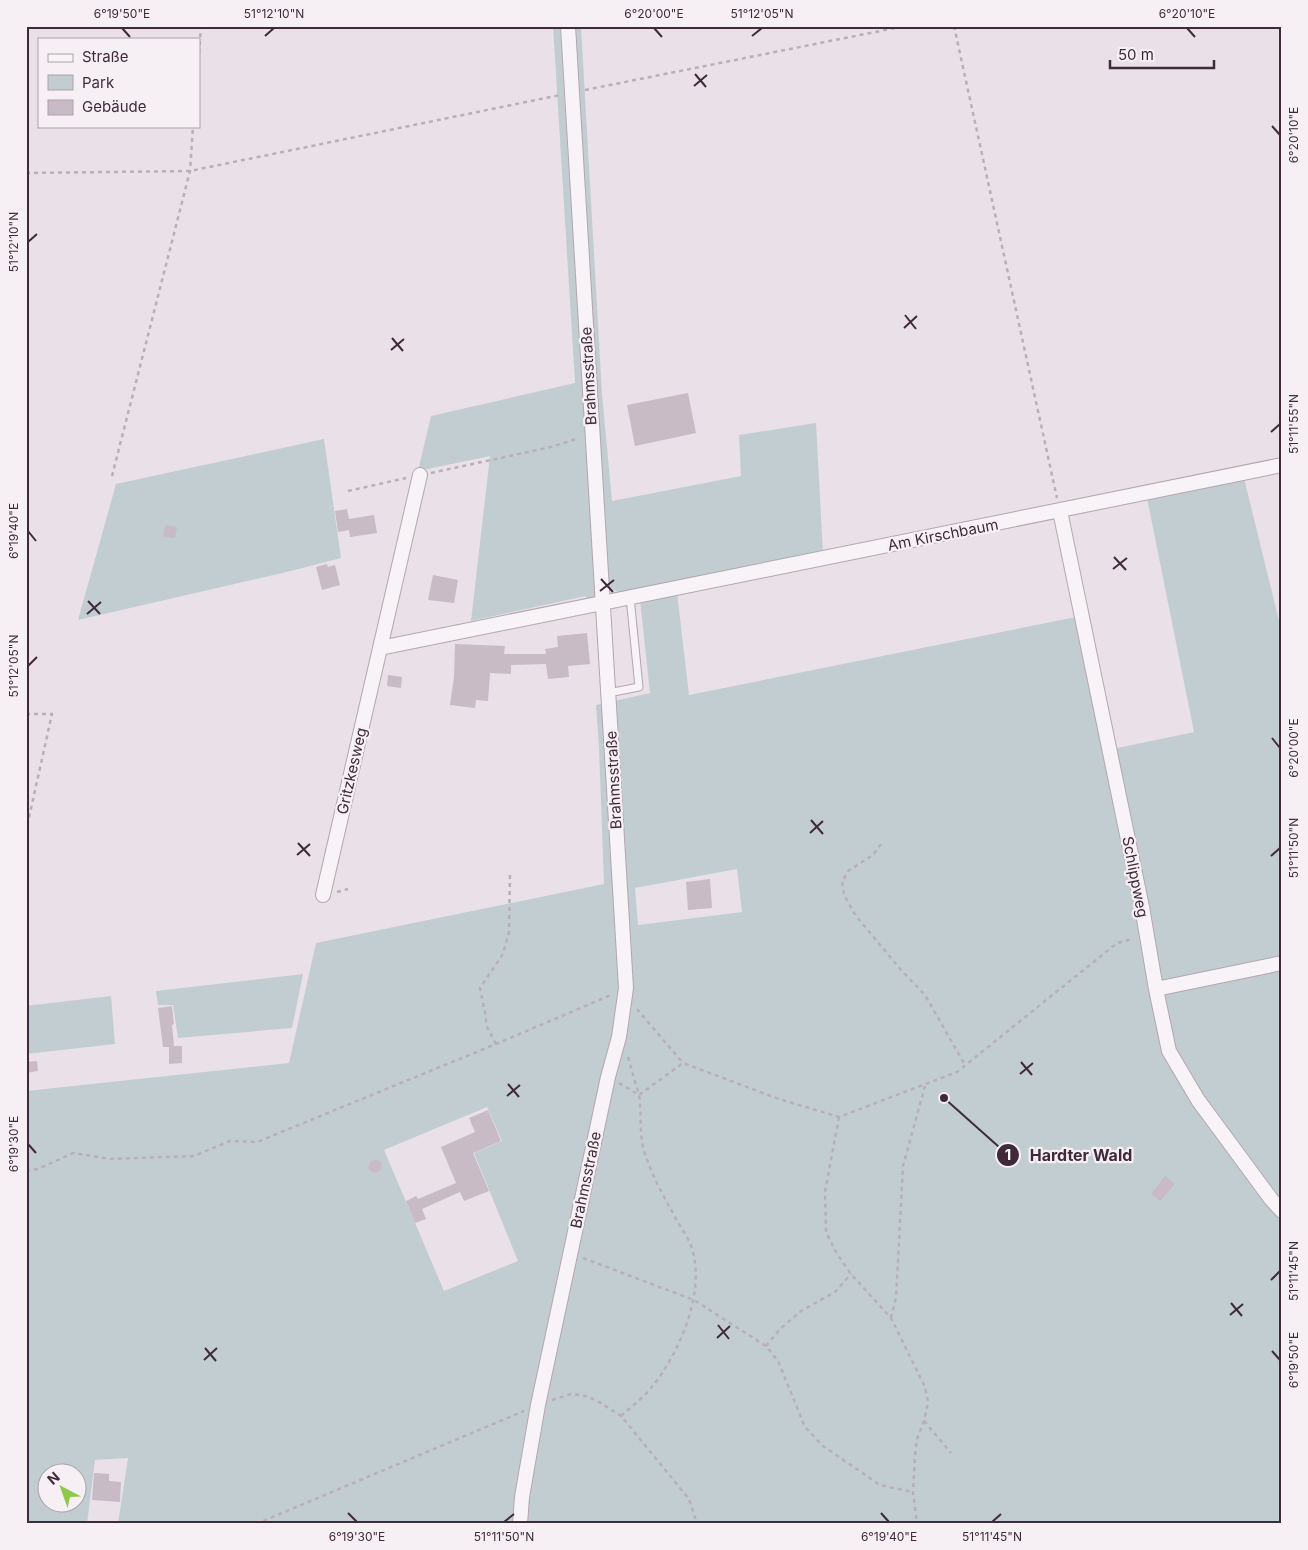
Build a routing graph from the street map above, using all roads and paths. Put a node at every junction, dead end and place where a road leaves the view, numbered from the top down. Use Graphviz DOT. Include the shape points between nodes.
graph roads {
  1 [pos="201,26"];
  2 [pos="568,26"];
  3 [pos="905,26"];
  4 [pos="954,26"];
  5 [pos="200,40"];
  6 [pos="572,92"];
  7 [pos="193,128"];
  8 [pos="190,171"];
  9 [pos="26,173"];
  10 [pos="593,434"];
  11 [pos="1282,466"];
  12 [pos="420,475"];
  13 [pos="112,476"];
  14 [pos="348,491"];
  15 [pos="1060,512"];
  16 [pos="630,597"];
  17 [pos="603,602"];
  18 [pos="380,648"];
  19 [pos="608,693"];
  20 [pos="26,714"];
  21 [pos="26,831"];
  22 [pos="881,844"];
  23 [pos="510,873"];
  24 [pos="323,895"];
  25 [pos="1147,935"];
  26 [pos="1282,963"];
  27 [pos="1156,989"];
  28 [pos="626,993"];
  29 [pos="637,1009"];
  30 [pos="636,1018"];
  31 [pos="496,1044"];
  32 [pos="630,1052"];
  33 [pos="683,1063"];
  34 [pos="965,1065"];
  35 [pos="608,1077"];
  36 [pos="925,1085"];
  37 [pos="639,1095"];
  38 [pos="839,1117"];
  39 [pos="26,1171"];
  40 [pos="1282,1211"];
  41 [pos="571,1254"];
  42 [pos="851,1274"];
  43 [pos="694,1300"];
  44 [pos="891,1318"];
  45 [pos="766,1346"];
  46 [pos="538,1404"];
  47 [pos="621,1416"];
  48 [pos="924,1421"];
  49 [pos="951,1453"];
  50 [pos="913,1492"];
  51 [pos="256,1524"];
  52 [pos="520,1524"];
  53 [pos="697,1524"];
  54 [pos="917,1524"];
  1 -- 5 [label="path"];
  2 -- 6 [label="street, Brahmsstraße"];
  3 -- 6 [label="path"];
  4 -- 15 [label="path"];
  6 -- 8 [label="path"];
  6 -- 10 [label="street, Brahmsstraße"];
  7 -- 8 [label="path"];
  8 -- 9 [label="path"];
  8 -- 13 [label="path"];
  10 -- 12 [label="path" via="551,447"];
  10 -- 17 [label="street, Brahmsstraße"];
  11 -- 15 [label="street, Am Kirschbaum"];
  12 -- 14 [label="path"];
  12 -- 18 [label="street, Gritzkesweg"];
  15 -- 16 [label="street, Am Kirschbaum"];
  15 -- 25 [label="street, Schlippweg"];
  16 -- 17 [label="street, Am Kirschbaum"];
  16 -- 19 [label="lane" via="639,687"];
  17 -- 18 [label="street"];
  17 -- 19 [label="street, Brahmsstraße"];
  18 -- 24 [label="street, Gritzkesweg"];
  19 -- 28 [label="street, Brahmsstraße"];
  20 -- 21 [label="path" via="52,714"];
  22 -- 34 [label="path" via="873,855 848,872 842,882 844,895 856,916 925,995"];
  23 -- 31 [label="path" via="509,932 503,954 480,988 486,1025"];
  25 -- 27 [label="street, Schlippweg"];
  25 -- 34 [label="path" via="1117,943"];
  26 -- 27 [label="street"];
  27 -- 40 [label="street, Schlippweg" via="1169,1051 1198,1100"];
  28 -- 29 [label="path"];
  28 -- 31 [label="path"];
  28 -- 35 [label="street, Brahmsstraße"];
  29 -- 30 [label="path"];
  29 -- 33 [label="path"];
  31 -- 39 [label="path" via="257,1142 230,1141 194,1156 110,1160 73,1153"];
  32 -- 37 [label="path" via="628,1058"];
  33 -- 37 [label="path"];
  33 -- 38 [label="path"];
  34 -- 36 [label="path" via="957,1072"];
  35 -- 37 [label="path"];
  35 -- 41 [label="street, Brahmsstraße"];
  36 -- 38 [label="path"];
  36 -- 44 [label="path" via="903,1166 896,1298"];
  37 -- 43 [label="path" via="644,1150 663,1196 690,1243 695,1260"];
  38 -- 42 [label="path" via="825,1192 826,1232"];
  41 -- 43 [label="path"];
  41 -- 46 [label="street, Brahmsstraße"];
  42 -- 44 [label="path"];
  42 -- 45 [label="path" via="835,1292 802,1311"];
  43 -- 45 [label="path"];
  43 -- 47 [label="path" via="679,1346 666,1368 651,1389"];
  44 -- 48 [label="path" via="925,1388 928,1402"];
  45 -- 50 [label="path" via="778,1361 805,1427 823,1446 880,1485"];
  46 -- 47 [label="path" via="571,1394 578,1395 596,1400"];
  46 -- 51 [label="path"];
  46 -- 52 [label="street, Brahmsstraße"];
  47 -- 53 [label="path" via="689,1499"];
  48 -- 49 [label="path"];
  48 -- 50 [label="path" via="917,1439"];
  50 -- 54 [label="path"];
}
